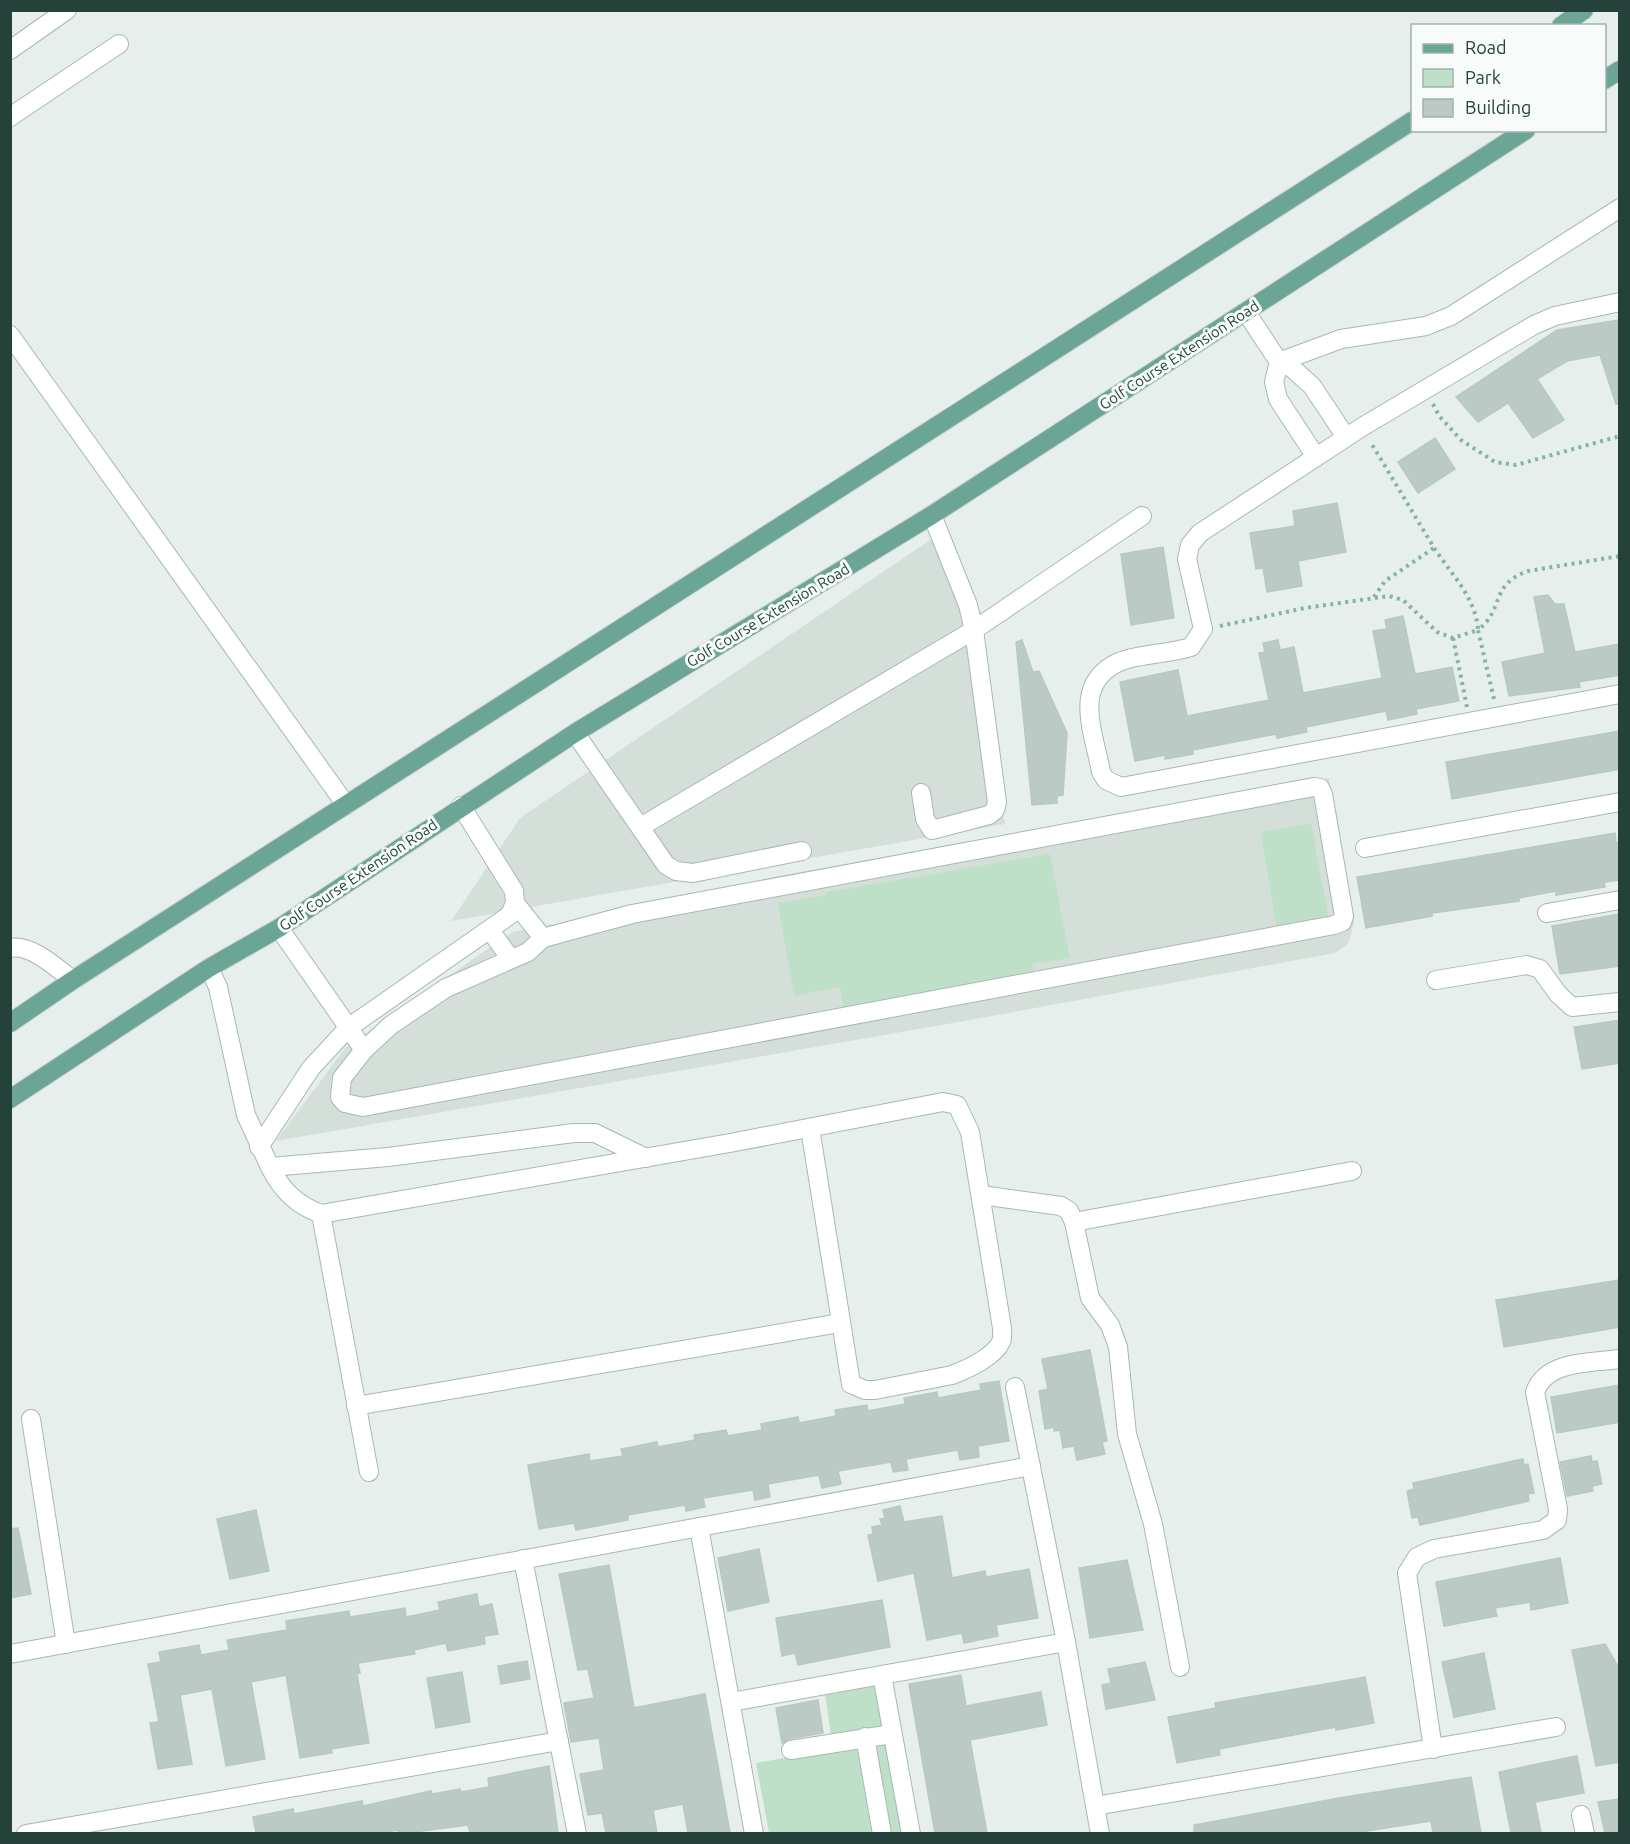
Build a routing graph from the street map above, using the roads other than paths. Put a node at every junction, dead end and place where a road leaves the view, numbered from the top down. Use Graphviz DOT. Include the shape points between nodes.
graph roads {
  1 [pos="67,10"];
  2 [pos="1584,10"];
  3 [pos="1564,24"];
  4 [pos="119,44"];
  5 [pos="10,50"];
  6 [pos="1620,70"];
  7 [pos="1606,79"];
  8 [pos="10,117"];
  9 [pos="1411,122"];
  10 [pos="1523,132"];
  11 [pos="1620,208"];
  12 [pos="1620,302"];
  13 [pos="1246,312"];
  14 [pos="10,335"];
  15 [pos="1279,362"];
  16 [pos="1346,437"];
  17 [pos="1316,457"];
  18 [pos="932,515"];
  19 [pos="1142,516"];
  20 [pos="974,630"];
  21 [pos="1620,694"];
  22 [pos="575,733"];
  23 [pos="921,793"];
  24 [pos="1620,802"];
  25 [pos="346,806"];
  26 [pos="461,806"];
  27 [pos="642,826"];
  28 [pos="1365,848"];
  29 [pos="802,850"];
  30 [pos="1620,900"];
  31 [pos="515,903"];
  32 [pos="1546,914"];
  33 [pos="279,928"];
  34 [pos="490,930"];
  35 [pos="543,938"];
  36 [pos="10,948"];
  37 [pos="510,958"];
  38 [pos="208,968"];
  39 [pos="73,980"];
  40 [pos="1436,980"];
  41 [pos="1620,1002"];
  42 [pos="10,1023"];
  43 [pos="348,1028"];
  44 [pos="364,1050"];
  45 [pos="10,1099"];
  46 [pos="810,1128"];
  47 [pos="259,1147"];
  48 [pos="646,1158"];
  49 [pos="270,1167"];
  50 [pos="1352,1171"];
  51 [pos="981,1195"];
  52 [pos="321,1214"];
  53 [pos="1074,1222"];
  54 [pos="840,1323"];
  55 [pos="1620,1359"];
  56 [pos="1015,1387"];
  57 [pos="356,1406"];
  58 [pos="31,1419"];
  59 [pos="1030,1466"];
  60 [pos="369,1472"];
  61 [pos="699,1527"];
  62 [pos="523,1559"];
  63 [pos="1066,1642"];
  64 [pos="66,1644"];
  65 [pos="10,1654"];
  66 [pos="1180,1667"];
  67 [pos="882,1675"];
  68 [pos="731,1702"];
  69 [pos="1556,1728"];
  70 [pos="892,1734"];
  71 [pos="865,1737"];
  72 [pos="559,1741"];
  73 [pos="1433,1749"];
  74 [pos="791,1750"];
  75 [pos="1095,1806"];
  76 [pos="1581,1815"];
  77 [pos="26,1833"];
  78 [pos="577,1833"];
  79 [pos="754,1833"];
  80 [pos="882,1833"];
  81 [pos="911,1833"];
  82 [pos="1100,1833"];
  83 [pos="1585,1833"];
  1 -- 5 [label="street"];
  2 -- 3 [label="main road"];
  4 -- 8 [label="street"];
  6 -- 7 [label="main road"];
  9 -- 25 [label="main road"];
  10 -- 13 [label="main road, Golf Course Extension Road"];
  11 -- 15 [label="street" via="1451,316 1426,326 1341,339"];
  12 -- 16 [label="street" via="1555,316"];
  13 -- 15 [label="street"];
  13 -- 18 [label="main road, Golf Course Extension Road"];
  14 -- 25 [label="street"];
  15 -- 16 [label="street" via="1312,386"];
  15 -- 17 [label="street" via="1274,382 1278,399"];
  16 -- 17 [label="street"];
  17 -- 21 [label="street" via="1200,533 1190,545 1187,559 1203,629 1191,647 1119,662 1095,679 1088,700 1101,772 1106,780 1121,787"];
  18 -- 20 [label="street"];
  18 -- 22 [label="main road, Golf Course Extension Road"];
  19 -- 20 [label="street"];
  20 -- 23 [label="street" via="995,810 932,830 925,819"];
  20 -- 27 [label="street"];
  22 -- 26 [label="main road, Golf Course Extension Road"];
  22 -- 27 [label="street"];
  24 -- 28 [label="street"];
  25 -- 39 [label="main road"];
  26 -- 31 [label="street" via="514,891"];
  26 -- 33 [label="main road, Golf Course Extension Road"];
  27 -- 29 [label="street" via="666,865 676,871 693,873"];
  30 -- 32 [label="street"];
  31 -- 34 [label="street" via="510,915"];
  31 -- 35 [label="street"];
  33 -- 38 [label="main road, Golf Course Extension Road"];
  33 -- 43 [label="street"];
  34 -- 37 [label="street"];
  34 -- 43 [label="street"];
  35 -- 37 [label="street" via="528,952"];
  35 -- 44 [label="street" via="632,914 1314,787 1323,794 1344,916 1342,922 1334,925 363,1107 345,1103 340,1097 342,1078"];
  36 -- 39 [label="street" via="20,946 30,951"];
  37 -- 44 [label="street" via="446,988 391,1025"];
  38 -- 45 [label="main road, Golf Course Extension Road"];
  38 -- 47 [label="street" via="218,987 234,1070"];
  39 -- 42 [label="main road"];
  40 -- 41 [label="street" via="1527,965 1540,969 1572,1007"];
  43 -- 44 [label="street"];
  43 -- 47 [label="street" via="311,1068"];
  46 -- 48 [label="street"];
  46 -- 51 [label="street" via="943,1102 957,1105 970,1132"];
  46 -- 54 [label="street"];
  47 -- 49 [label="street"];
  48 -- 49 [label="street" via="595,1133 574,1133"];
  48 -- 52 [label="street"];
  49 -- 52 [label="street" via="279,1184 300,1206"];
  50 -- 53 [label="street"];
  51 -- 53 [label="street" via="1061,1206 1069,1211"];
  51 -- 54 [label="street" via="1002,1328 1002,1341 996,1349 962,1372 865,1389 851,1384"];
  52 -- 57 [label="street"];
  53 -- 66 [label="street" via="1085,1287 1110,1325 1118,1347 1127,1434 1153,1524"];
  54 -- 57 [label="street"];
  55 -- 73 [label="street" via="1567,1367 1549,1372 1539,1380 1535,1392 1557,1520 1543,1530 1434,1549 1417,1557 1407,1573"];
  56 -- 59 [label="street"];
  57 -- 60 [label="street"];
  58 -- 64 [label="street"];
  59 -- 61 [label="street"];
  59 -- 63 [label="street"];
  61 -- 62 [label="street"];
  61 -- 68 [label="street"];
  62 -- 64 [label="street"];
  62 -- 72 [label="street"];
  63 -- 67 [label="street"];
  63 -- 75 [label="street"];
  64 -- 65 [label="street"];
  67 -- 68 [label="street"];
  67 -- 70 [label="street"];
  68 -- 79 [label="street"];
  69 -- 73 [label="street"];
  70 -- 71 [label="street"];
  70 -- 81 [label="street"];
  71 -- 74 [label="street"];
  71 -- 80 [label="street"];
  72 -- 77 [label="street"];
  72 -- 78 [label="street"];
  73 -- 75 [label="street"];
  75 -- 82 [label="street"];
  76 -- 83 [label="street"];
}
